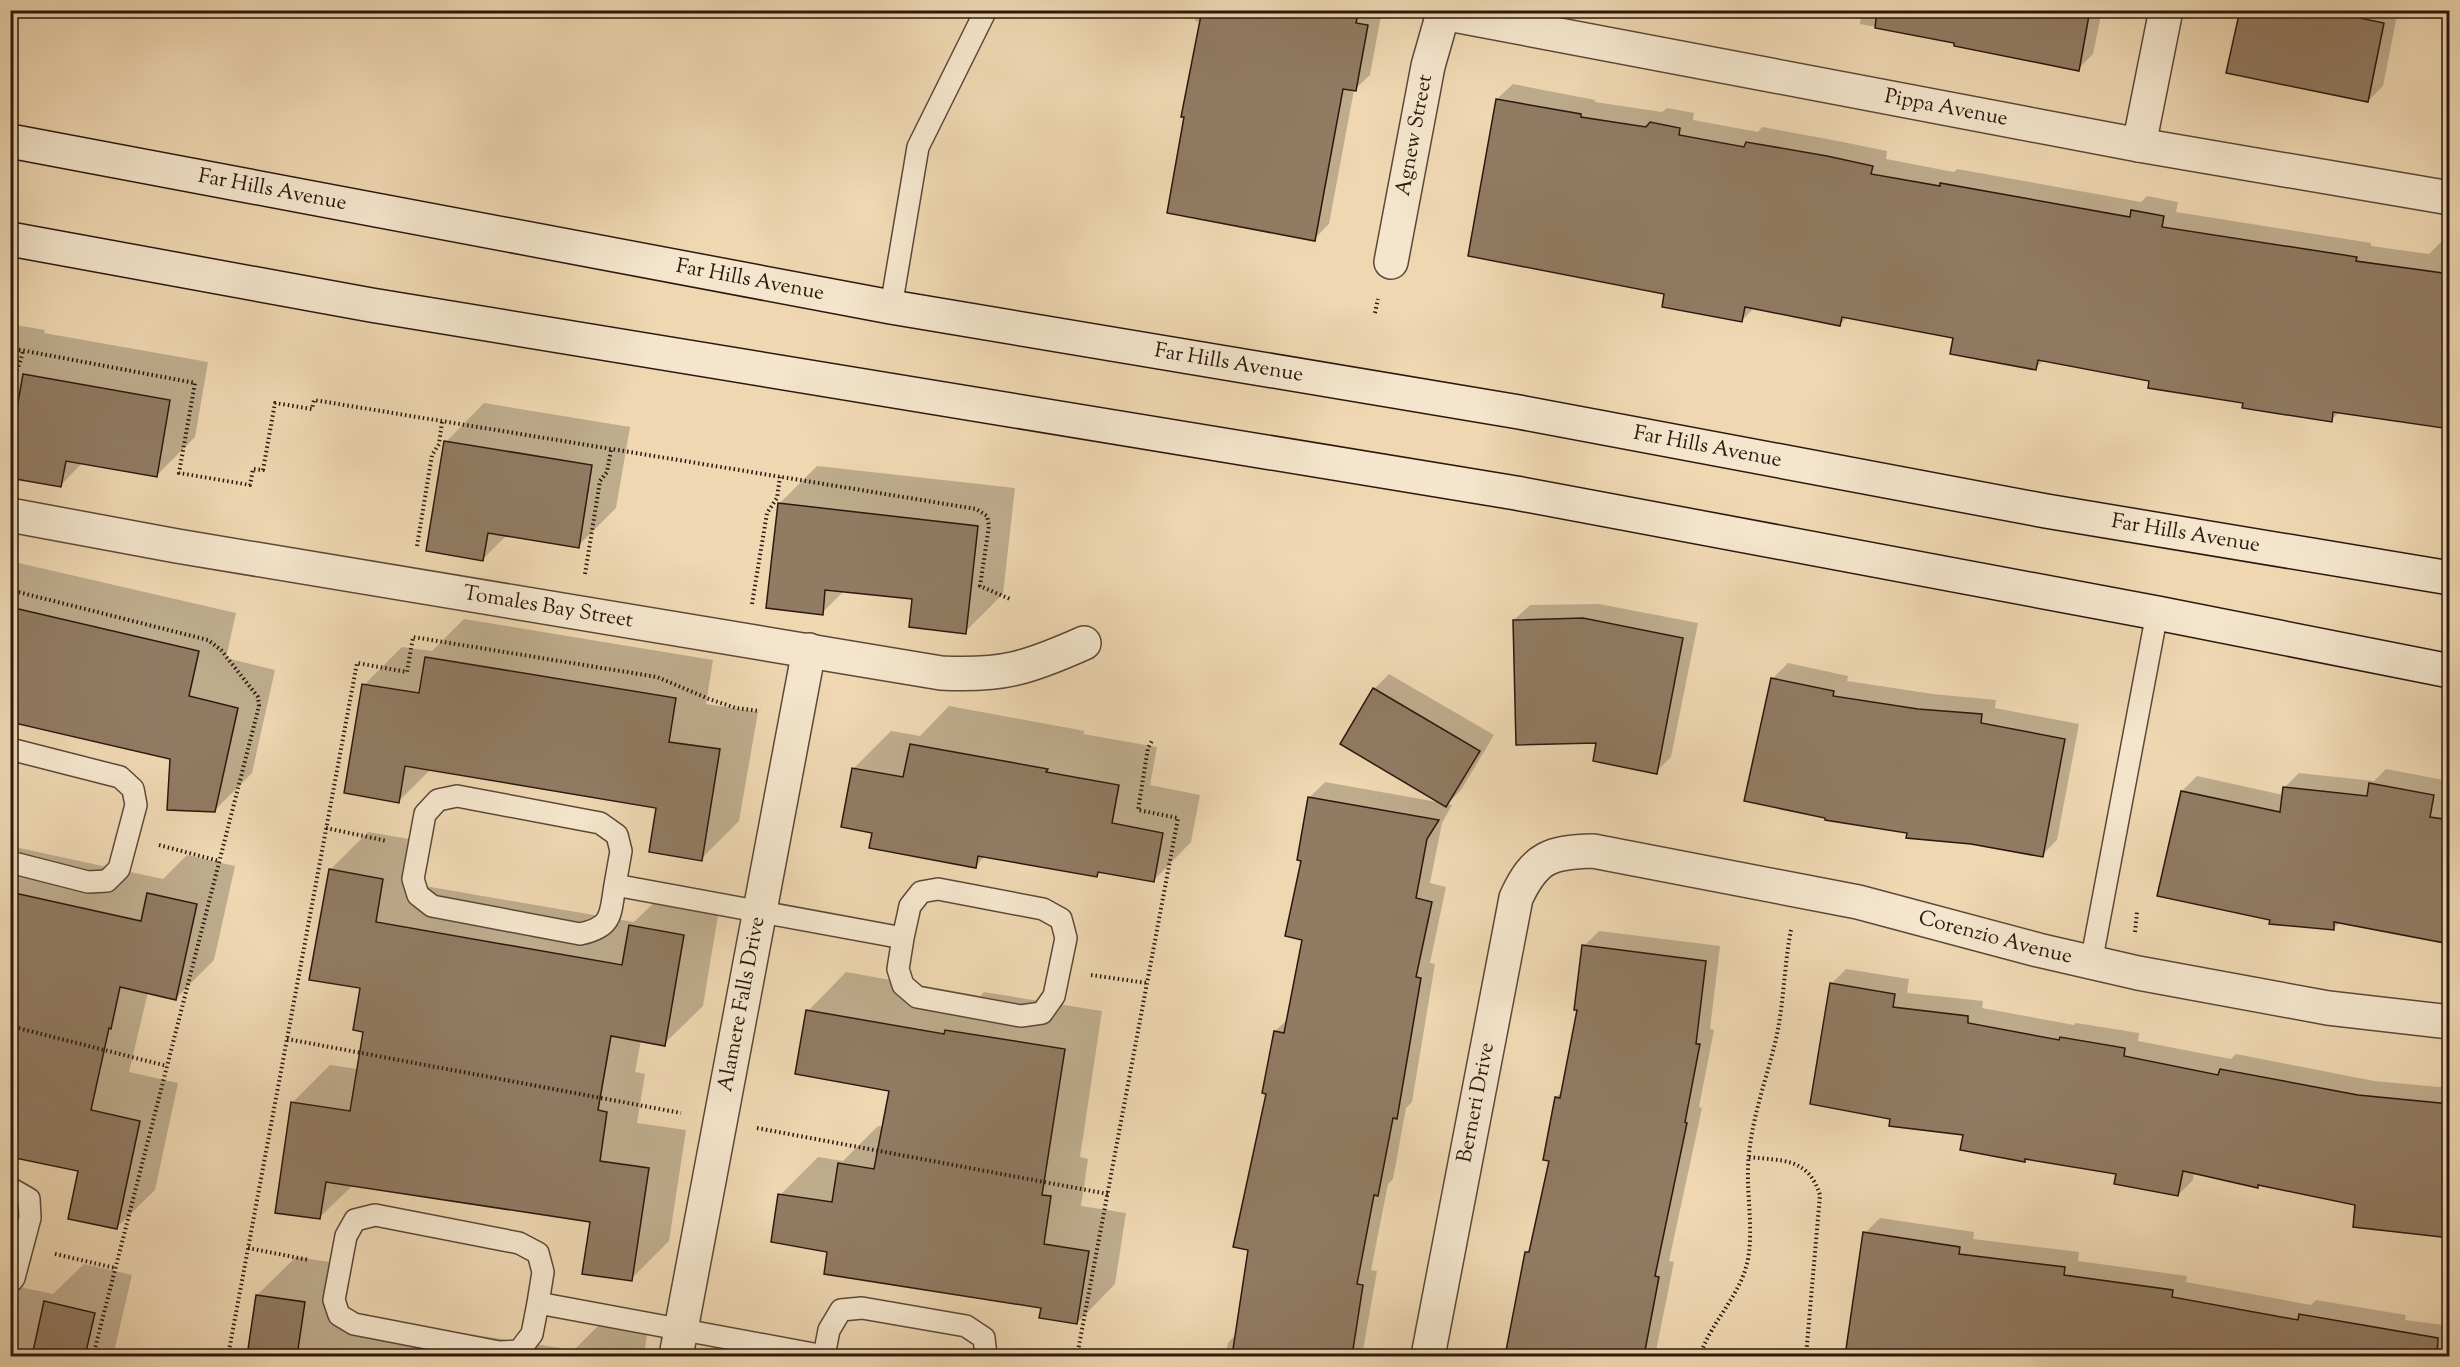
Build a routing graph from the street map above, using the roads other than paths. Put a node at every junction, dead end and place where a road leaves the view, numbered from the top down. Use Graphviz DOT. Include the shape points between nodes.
graph roads {
  1 [pos="986,10"];
  2 [pos="2166,10"];
  3 [pos="1443,12"];
  4 [pos="10,141"];
  5 [pos="2139,145"];
  6 [pos="2450,198"];
  7 [pos="10,239"];
  8 [pos="1391,262"];
  9 [pos="891,308"];
  10 [pos="10,515"];
  11 [pos="2450,578"];
  12 [pos="2157,613"];
  13 [pos="1084,642"];
  14 [pos="808,650"];
  15 [pos="2450,670"];
  16 [pos="10,749"];
  17 [pos="1544,859"];
  18 [pos="10,862"];
  19 [pos="615,885"];
  20 [pos="760,912"];
  21 [pos="903,938"];
  22 [pos="2091,963"];
  23 [pos="2450,1022"];
  24 [pos="10,1188"];
  25 [pos="10,1283"];
  26 [pos="538,1303"];
  27 [pos="678,1343"];
  28 [pos="824,1356"];
  29 [pos="986,1356"];
  30 [pos="1428,1356"];
  1 -- 9 [label="lane" via="918,147"];
  2 -- 5 [label="main road"];
  3 -- 5 [label="main road, Pippa Avenue"];
  3 -- 8 [label="main road, Agnew Street" via="1428,66"];
  4 -- 9 [label="main road, Far Hills Avenue"];
  5 -- 6 [label="main road, Pippa Avenue"];
  7 -- 12 [label="main road" via="371,305 1516,493"];
  9 -- 11 [label="main road, Far Hills Avenue" via="1519,412 2046,511"];
  10 -- 14 [label="main road, Tomales Bay Street"];
  12 -- 15 [label="main road"];
  12 -- 22 [label="lane"];
  13 -- 14 [label="main road, Tomales Bay Street" via="1035,664 1003,673 972,675"];
  14 -- 20 [label="main road, Alamere Falls Drive"];
  16 -- 18 [label="lane" via="120,777 133,789 136,805 119,868 107,881 88,882"];
  17 -- 22 [label="main road, Corenzio Avenue" via="1565,852 1593,851 1858,902"];
  17 -- 30 [label="main road, Berneri Drive" via="1526,876 1516,898"];
  19 -- 19 [label="lane" via="621,851 617,835 600,823 457,796 438,800 425,814 413,879 418,895 432,906 580,934 598,930 610,917"];
  19 -- 20 [label="lane"];
  20 -- 21 [label="lane"];
  20 -- 27 [label="main road, Alamere Falls Drive"];
  21 -- 21 [label="lane" via="910,906 921,892 938,889 1043,909 1061,920 1066,938 1054,996 1042,1013 1022,1016 917,997 903,986 898,969"];
  22 -- 23 [label="main road, Corenzio Avenue" via="2328,1008"];
  24 -- 25 [label="lane" via="29,1199 30,1218"];
  26 -- 26 [label="lane" via="543,1272 538,1253 519,1243 375,1215 356,1220 346,1236 334,1300 339,1315 354,1324 499,1352 519,1351 532,1334"];
  26 -- 27 [label="lane"];
  27 -- 28 [label="lane"];
  28 -- 29 [label="lane" via="829,1330 841,1311 862,1308 966,1326 984,1338"];
}
